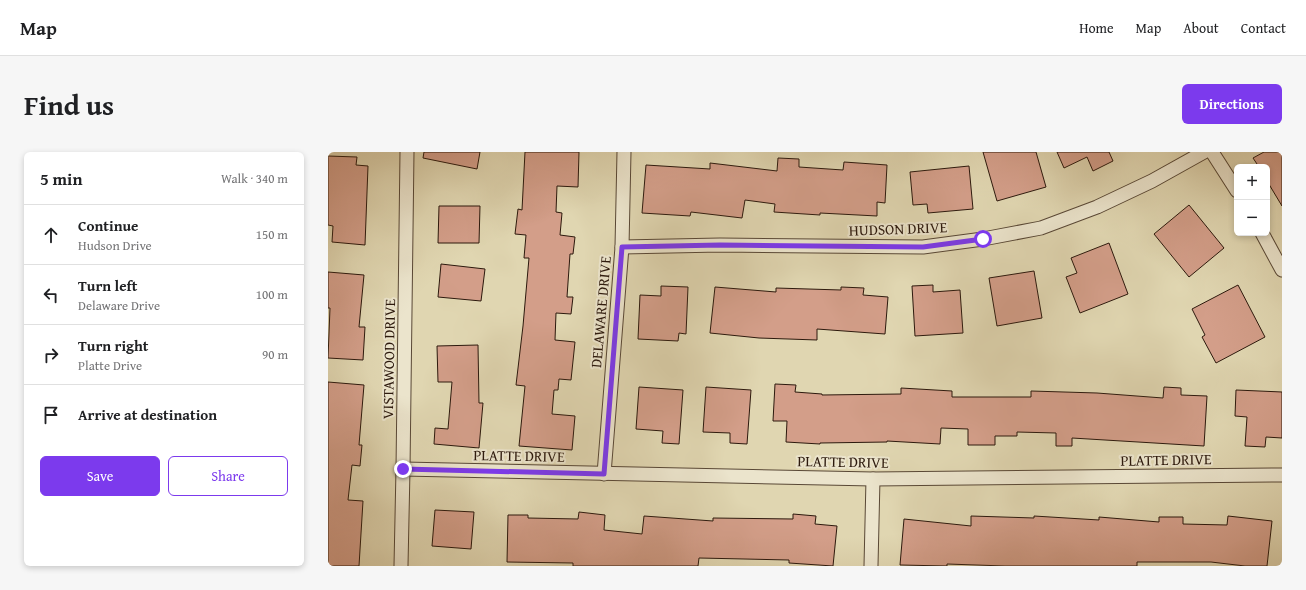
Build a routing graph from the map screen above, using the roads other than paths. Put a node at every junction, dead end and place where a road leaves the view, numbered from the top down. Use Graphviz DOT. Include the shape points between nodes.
graph roads {
  1 [pos="407,152"];
  2 [pos="624,152"];
  3 [pos="1204,152"];
  4 [pos="1212,152"];
  5 [pos="1234,187"];
  6 [pos="1264,236"];
  7 [pos="622,247"];
  8 [pos="1282,270"];
  9 [pos="403,469"];
  10 [pos="604,474"];
  11 [pos="1282,475"];
  12 [pos="873,479"];
  13 [pos="401,566"];
  14 [pos="871,566"];
  1 -- 9 [label="street, VISTAWOOD DRIVE"];
  2 -- 7 [label="street, DELAWARE DRIVE"];
  3 -- 7 [label="street, HUDSON DRIVE" via="1152,181 1096,207 1041,228 983,239 923,247"];
  4 -- 5 [label="street"];
  6 -- 8 [label="street"];
  7 -- 10 [label="street, DELAWARE DRIVE"];
  9 -- 10 [label="street, PLATTE DRIVE"];
  9 -- 13 [label="street, VISTAWOOD DRIVE"];
  10 -- 12 [label="street, PLATTE DRIVE"];
  11 -- 12 [label="street, PLATTE DRIVE"];
  12 -- 14 [label="street"];
}
